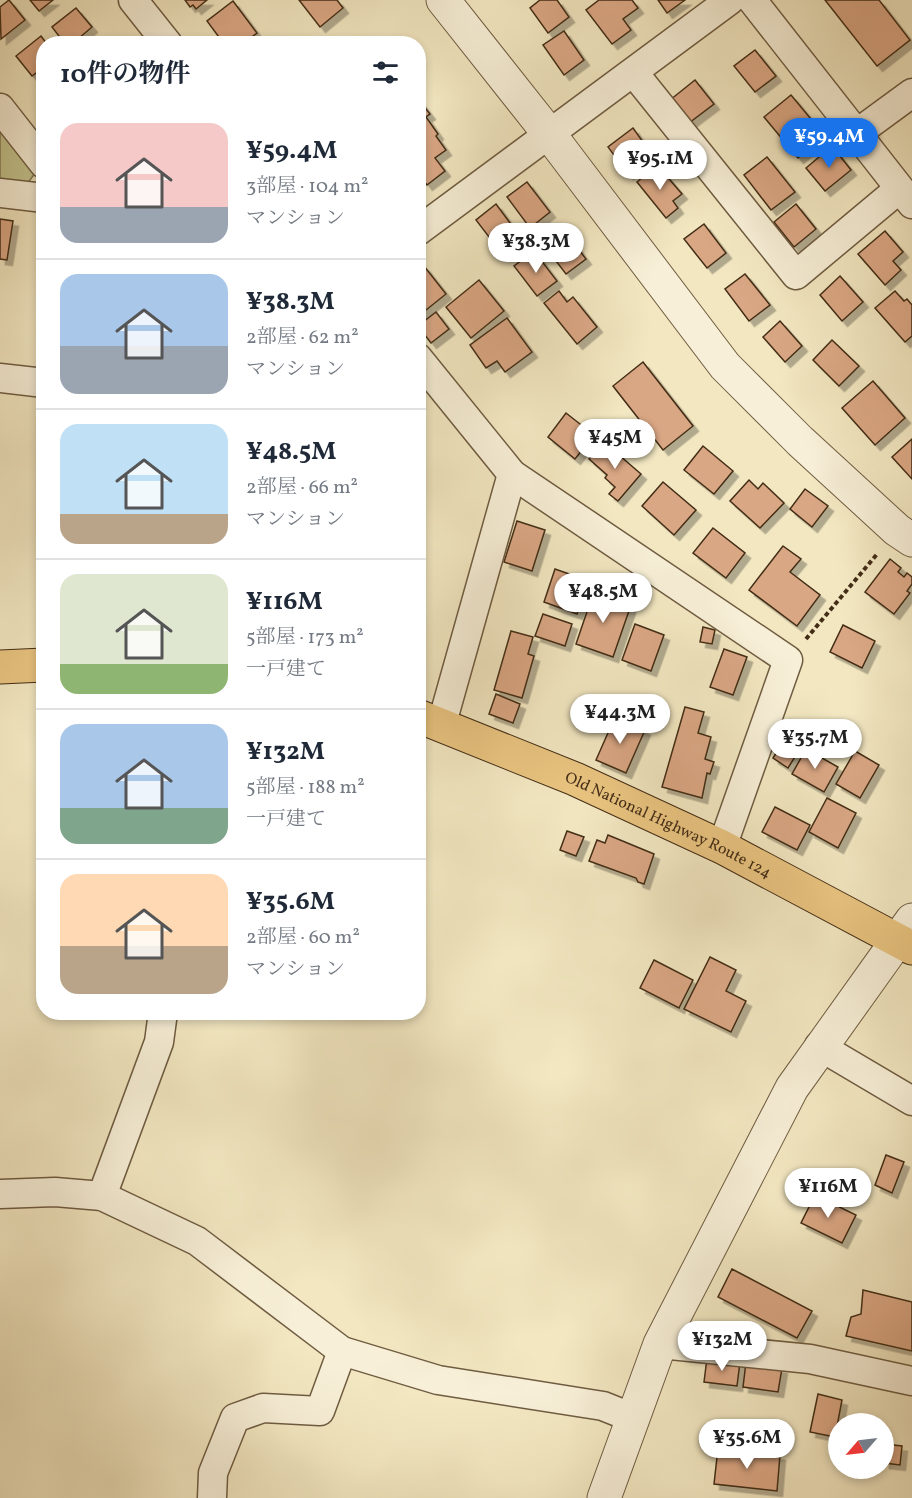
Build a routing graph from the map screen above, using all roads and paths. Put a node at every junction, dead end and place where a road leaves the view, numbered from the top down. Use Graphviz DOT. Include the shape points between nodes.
graph roads {
  1 [pos="134,0"];
  2 [pos="443,0"];
  3 [pos="730,0"];
  4 [pos="752,0"];
  5 [pos="162,36"];
  6 [pos="634,73"];
  7 [pos="912,93"];
  8 [pos="0,108"];
  9 [pos="856,134"];
  10 [pos="550,135"];
  11 [pos="36,154"];
  12 [pos="0,193"];
  13 [pos="905,196"];
  14 [pos="36,197"];
  15 [pos="426,225"];
  16 [pos="426,368"];
  17 [pos="0,378"];
  18 [pos="36,382"];
  19 [pos="512,474"];
  20 [pos="904,535"];
  21 [pos="788,660"];
  22 [pos="36,665"];
  23 [pos="0,667"];
  24 [pos="430,720"];
  25 [pos="722,847"];
  26 [pos="907,936"];
  27 [pos="162,1020"];
  28 [pos="819,1046"];
  29 [pos="912,1101"];
  30 [pos="0,1194"];
  31 [pos="102,1196"];
  32 [pos="660,1344"];
  33 [pos="342,1351"];
  34 [pos="912,1381"];
  35 [pos="633,1418"];
  36 [pos="212,1498"];
  37 [pos="604,1498"];
  1 -- 5 [label="street"];
  2 -- 10 [label="street"];
  3 -- 6 [label="street"];
  4 -- 9 [label="street"];
  6 -- 10 [label="street"];
  6 -- 13 [label="street" via="796,275"];
  7 -- 9 [label="street"];
  8 -- 11 [label="street"];
  9 -- 13 [label="street"];
  10 -- 15 [label="street"];
  10 -- 20 [label="street" via="725,366 800,441"];
  12 -- 14 [label="street"];
  16 -- 19 [label="street"];
  17 -- 18 [label="street"];
  19 -- 21 [label="street"];
  19 -- 24 [label="street"];
  20 -- 21 [label="path"];
  21 -- 25 [label="street"];
  22 -- 23 [label="highway"];
  24 -- 25 [label="highway, Old National Highway Route 124" via="575,779"];
  25 -- 26 [label="highway, Old National Highway Route 124"];
  26 -- 28 [label="street"];
  27 -- 31 [label="street" via="159,1042"];
  28 -- 29 [label="street"];
  28 -- 32 [label="street" via="792,1088"];
  30 -- 31 [label="street" via="55,1192"];
  31 -- 33 [label="street" via="197,1241"];
  32 -- 34 [label="street" via="810,1359"];
  32 -- 35 [label="street"];
  33 -- 35 [label="street" via="438,1380 603,1406"];
  33 -- 36 [label="street" via="320,1410 263,1408 236,1418 213,1473"];
  35 -- 37 [label="street"];
}
